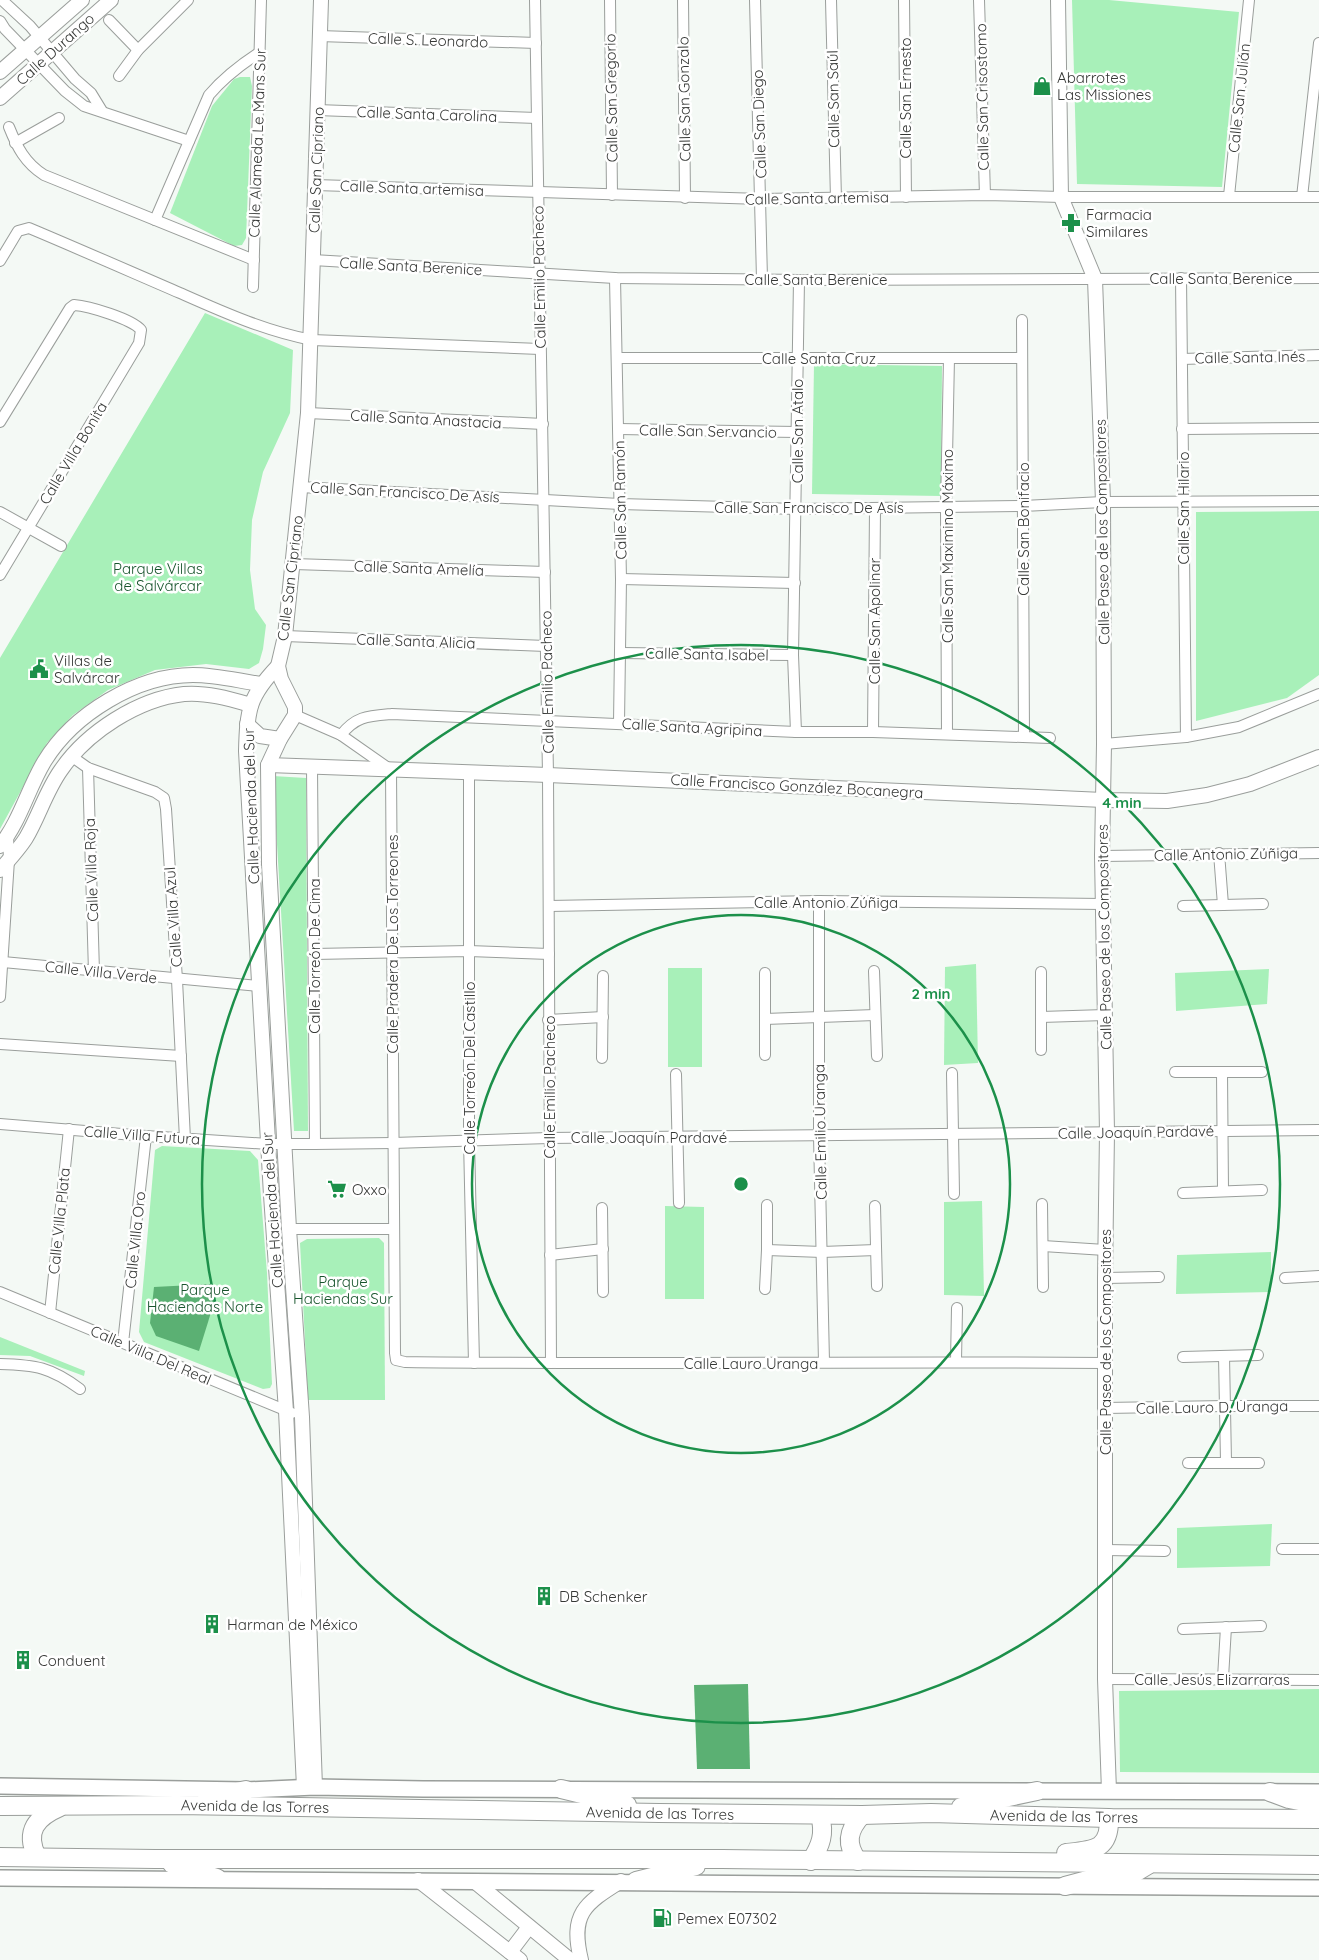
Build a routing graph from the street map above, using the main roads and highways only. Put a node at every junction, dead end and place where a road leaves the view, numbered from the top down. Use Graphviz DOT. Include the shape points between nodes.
graph roads {
  1 [pos="0,1786"];
  2 [pos="561,1789"];
  3 [pos="246,1790"];
  4 [pos="1037,1791"];
  5 [pos="1270,1792"];
  6 [pos="1319,1792"];
  7 [pos="63,1805"];
  8 [pos="178,1805"];
  9 [pos="1319,1805"];
  10 [pos="0,1806"];
  11 [pos="659,1813"];
  12 [pos="931,1814"];
  13 [pos="820,1815"];
  14 [pos="862,1815"];
  15 [pos="1109,1818"];
  16 [pos="1319,1819"];
  17 [pos="0,1856"];
  18 [pos="36,1857"];
  19 [pos="155,1859"];
  20 [pos="722,1859"];
  21 [pos="811,1861"];
  22 [pos="858,1862"];
  23 [pos="1004,1862"];
  24 [pos="1151,1863"];
  25 [pos="1319,1865"];
  26 [pos="0,1878"];
  27 [pos="216,1878"];
  28 [pos="628,1881"];
  29 [pos="1065,1886"];
  30 [pos="1319,1888"];
  1 -- 3 [label="main road, Avenida de las Torres"];
  2 -- 3 [label="main road, Avenida de las Torres" via="310,1787"];
  2 -- 4 [label="main road, Avenida de las Torres"];
  2 -- 11 [label="highway"];
  3 -- 8 [label="highway"];
  4 -- 5 [label="main road, Avenida de las Torres"];
  4 -- 12 [label="highway"];
  5 -- 6 [label="main road, Avenida de las Torres"];
  5 -- 9 [label="highway"];
  7 -- 8 [label="highway, Avenida de las Torres"];
  7 -- 10 [label="highway, Avenida de las Torres"];
  7 -- 18 [label="highway" via="47,1812 35,1824 31,1841"];
  8 -- 11 [label="highway, Avenida de las Torres"];
  11 -- 13 [label="highway, Avenida de las Torres"];
  12 -- 14 [label="highway, Avenida de las Torres"];
  12 -- 15 [label="highway, Avenida de las Torres"];
  13 -- 14 [label="highway, Avenida de las Torres"];
  13 -- 21 [label="highway" via="823,1836"];
  14 -- 22 [label="highway" via="850,1834 850,1848"];
  15 -- 16 [label="highway, Avenida de las Torres"];
  15 -- 23 [label="highway" via="1108,1836 1097,1848"];
  17 -- 18 [label="highway"];
  18 -- 19 [label="highway"];
  19 -- 20 [label="highway"];
  19 -- 27 [label="highway"];
  20 -- 21 [label="highway"];
  20 -- 28 [label="highway"];
  21 -- 22 [label="highway"];
  22 -- 23 [label="highway"];
  23 -- 24 [label="highway"];
  24 -- 25 [label="highway"];
  24 -- 29 [label="highway" via="1133,1874 1095,1878"];
  26 -- 27 [label="main road"];
  27 -- 28 [label="main road"];
  28 -- 29 [label="main road"];
  29 -- 30 [label="main road"];
}
